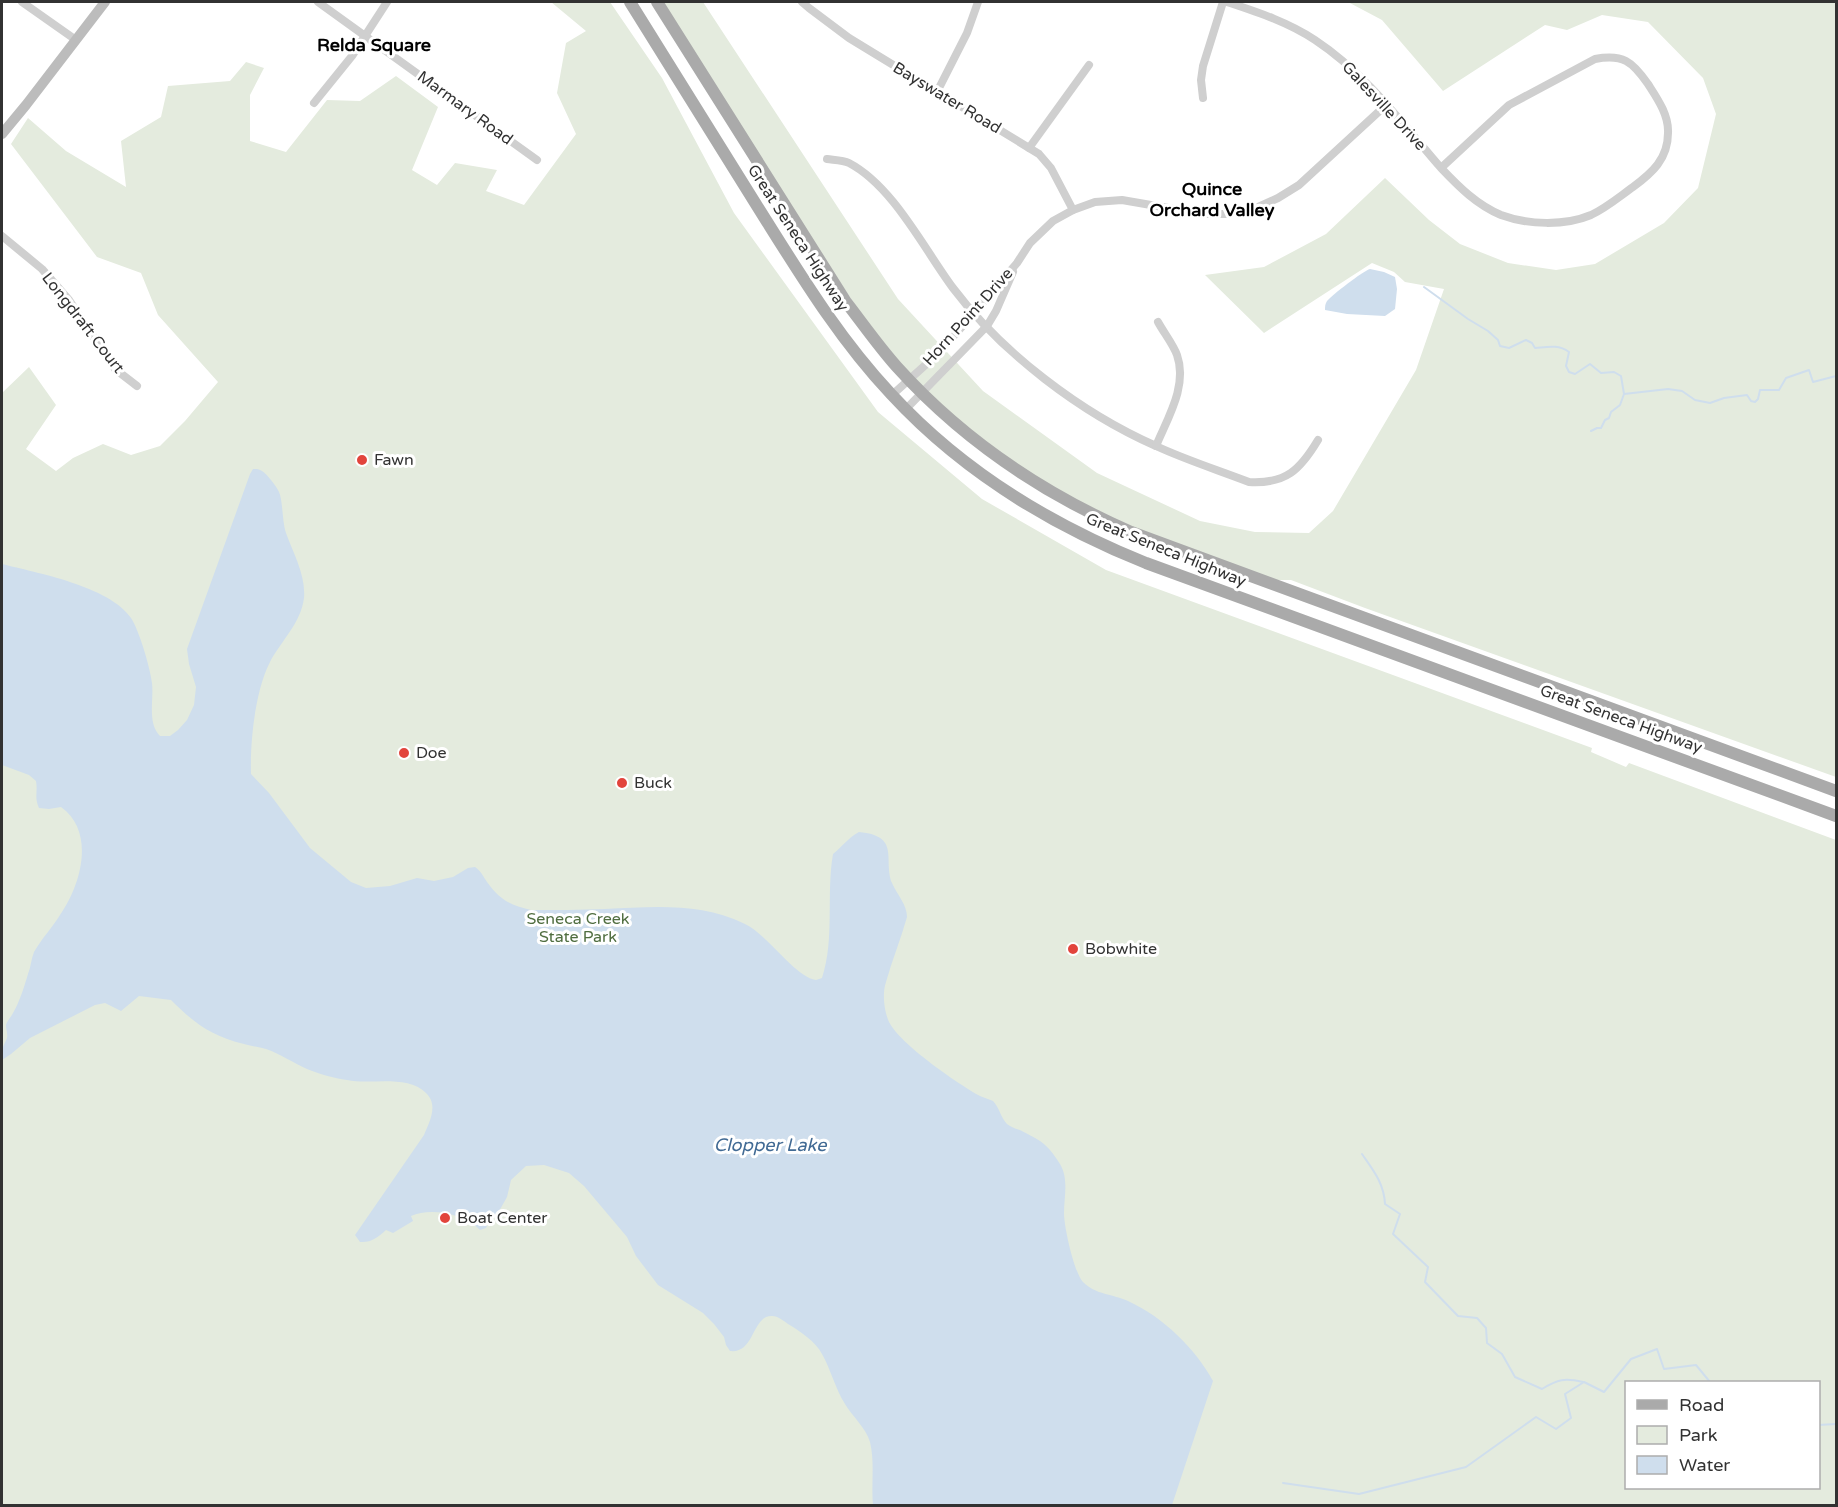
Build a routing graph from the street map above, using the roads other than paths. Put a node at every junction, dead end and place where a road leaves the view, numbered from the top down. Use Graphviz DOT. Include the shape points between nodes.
graph roads {
  1 [pos="22,2"];
  2 [pos="105,2"];
  3 [pos="318,2"];
  4 [pos="387,2"];
  5 [pos="630,2"];
  6 [pos="657,2"];
  7 [pos="802,2"];
  8 [pos="978,2"];
  9 [pos="1225,2"];
  10 [pos="31,4"];
  11 [pos="365,36"];
  12 [pos="76,40"];
  13 [pos="1089,65"];
  14 [pos="937,92"];
  15 [pos="1203,98"];
  16 [pos="314,103"];
  17 [pos="1386,105"];
  18 [pos="2,134"];
  19 [pos="1029,148"];
  20 [pos="827,159"];
  21 [pos="537,160"];
  22 [pos="1441,168"];
  23 [pos="1074,210"];
  24 [pos="2,236"];
  25 [pos="1017,263"];
  26 [pos="975,312"];
  27 [pos="1158,322"];
  28 [pos="987,326"];
  29 [pos="909,380"];
  30 [pos="137,386"];
  31 [pos="922,393"];
  32 [pos="892,395"];
  33 [pos="906,409"];
  34 [pos="1318,440"];
  35 [pos="1156,446"];
  36 [pos="1836,791"];
  37 [pos="1836,816"];
  1 -- 10 [label="street"];
  2 -- 12 [label="street"];
  3 -- 11 [label="street, Marmary Road"];
  4 -- 11 [label="street"];
  5 -- 32 [label="main road, Great Seneca Highway" via="799,272 845,339"];
  6 -- 29 [label="main road, Great Seneca Highway" via="846,302"];
  7 -- 14 [label="street, Bayswater Road" via="849,38"];
  8 -- 14 [label="street"];
  9 -- 15 [label="street" via="1203,66"];
  9 -- 17 [label="street, Galesville Drive" via="1273,18 1314,39 1347,63"];
  10 -- 12 [label="street"];
  11 -- 16 [label="street"];
  11 -- 21 [label="street, Marmary Road"];
  12 -- 18 [label="street"];
  13 -- 19 [label="street"];
  14 -- 19 [label="street, Bayswater Road"];
  17 -- 22 [label="street, Galesville Drive"];
  17 -- 23 [label="street, Horn Point Drive" via="1299,185 1256,208 1203,214 1122,200 1095,202"];
  19 -- 23 [label="street, Bayswater Road" via="1051,168"];
  20 -- 26 [label="street" via="848,162 880,188"];
  22 -- 22 [label="street, Galesville Drive" via="1509,105 1595,59 1610,56 1628,61 1644,78 1666,117 1669,131 1664,154 1651,174 1591,215 1566,221 1521,221 1502,215 1468,196"];
  23 -- 25 [label="street, Horn Point Drive" via="1053,221 1030,243"];
  24 -- 30 [label="street, Longdraft Court" via="42,269 69,300 115,369"];
  25 -- 26 [label="street, Horn Point Drive"];
  25 -- 28 [label="street, Horn Point Drive"];
  26 -- 28 [label="street"];
  26 -- 29 [label="street, Horn Point Drive"];
  27 -- 35 [label="street" via="1176,352 1180,375 1178,394"];
  28 -- 31 [label="street, Horn Point Drive"];
  28 -- 35 [label="street" via="1059,390 1108,422"];
  29 -- 31 [label="main road, Great Seneca Highway"];
  29 -- 32 [label="street, Horn Point Drive"];
  31 -- 33 [label="street, Horn Point Drive"];
  31 -- 36 [label="main road, Great Seneca Highway" via="993,455 1108,522"];
  32 -- 33 [label="main road, Great Seneca Highway"];
  33 -- 37 [label="main road, Great Seneca Highway" via="970,466 1008,493 1104,546"];
  34 -- 35 [label="street" via="1300,467 1289,476 1266,483 1249,482"];
}
